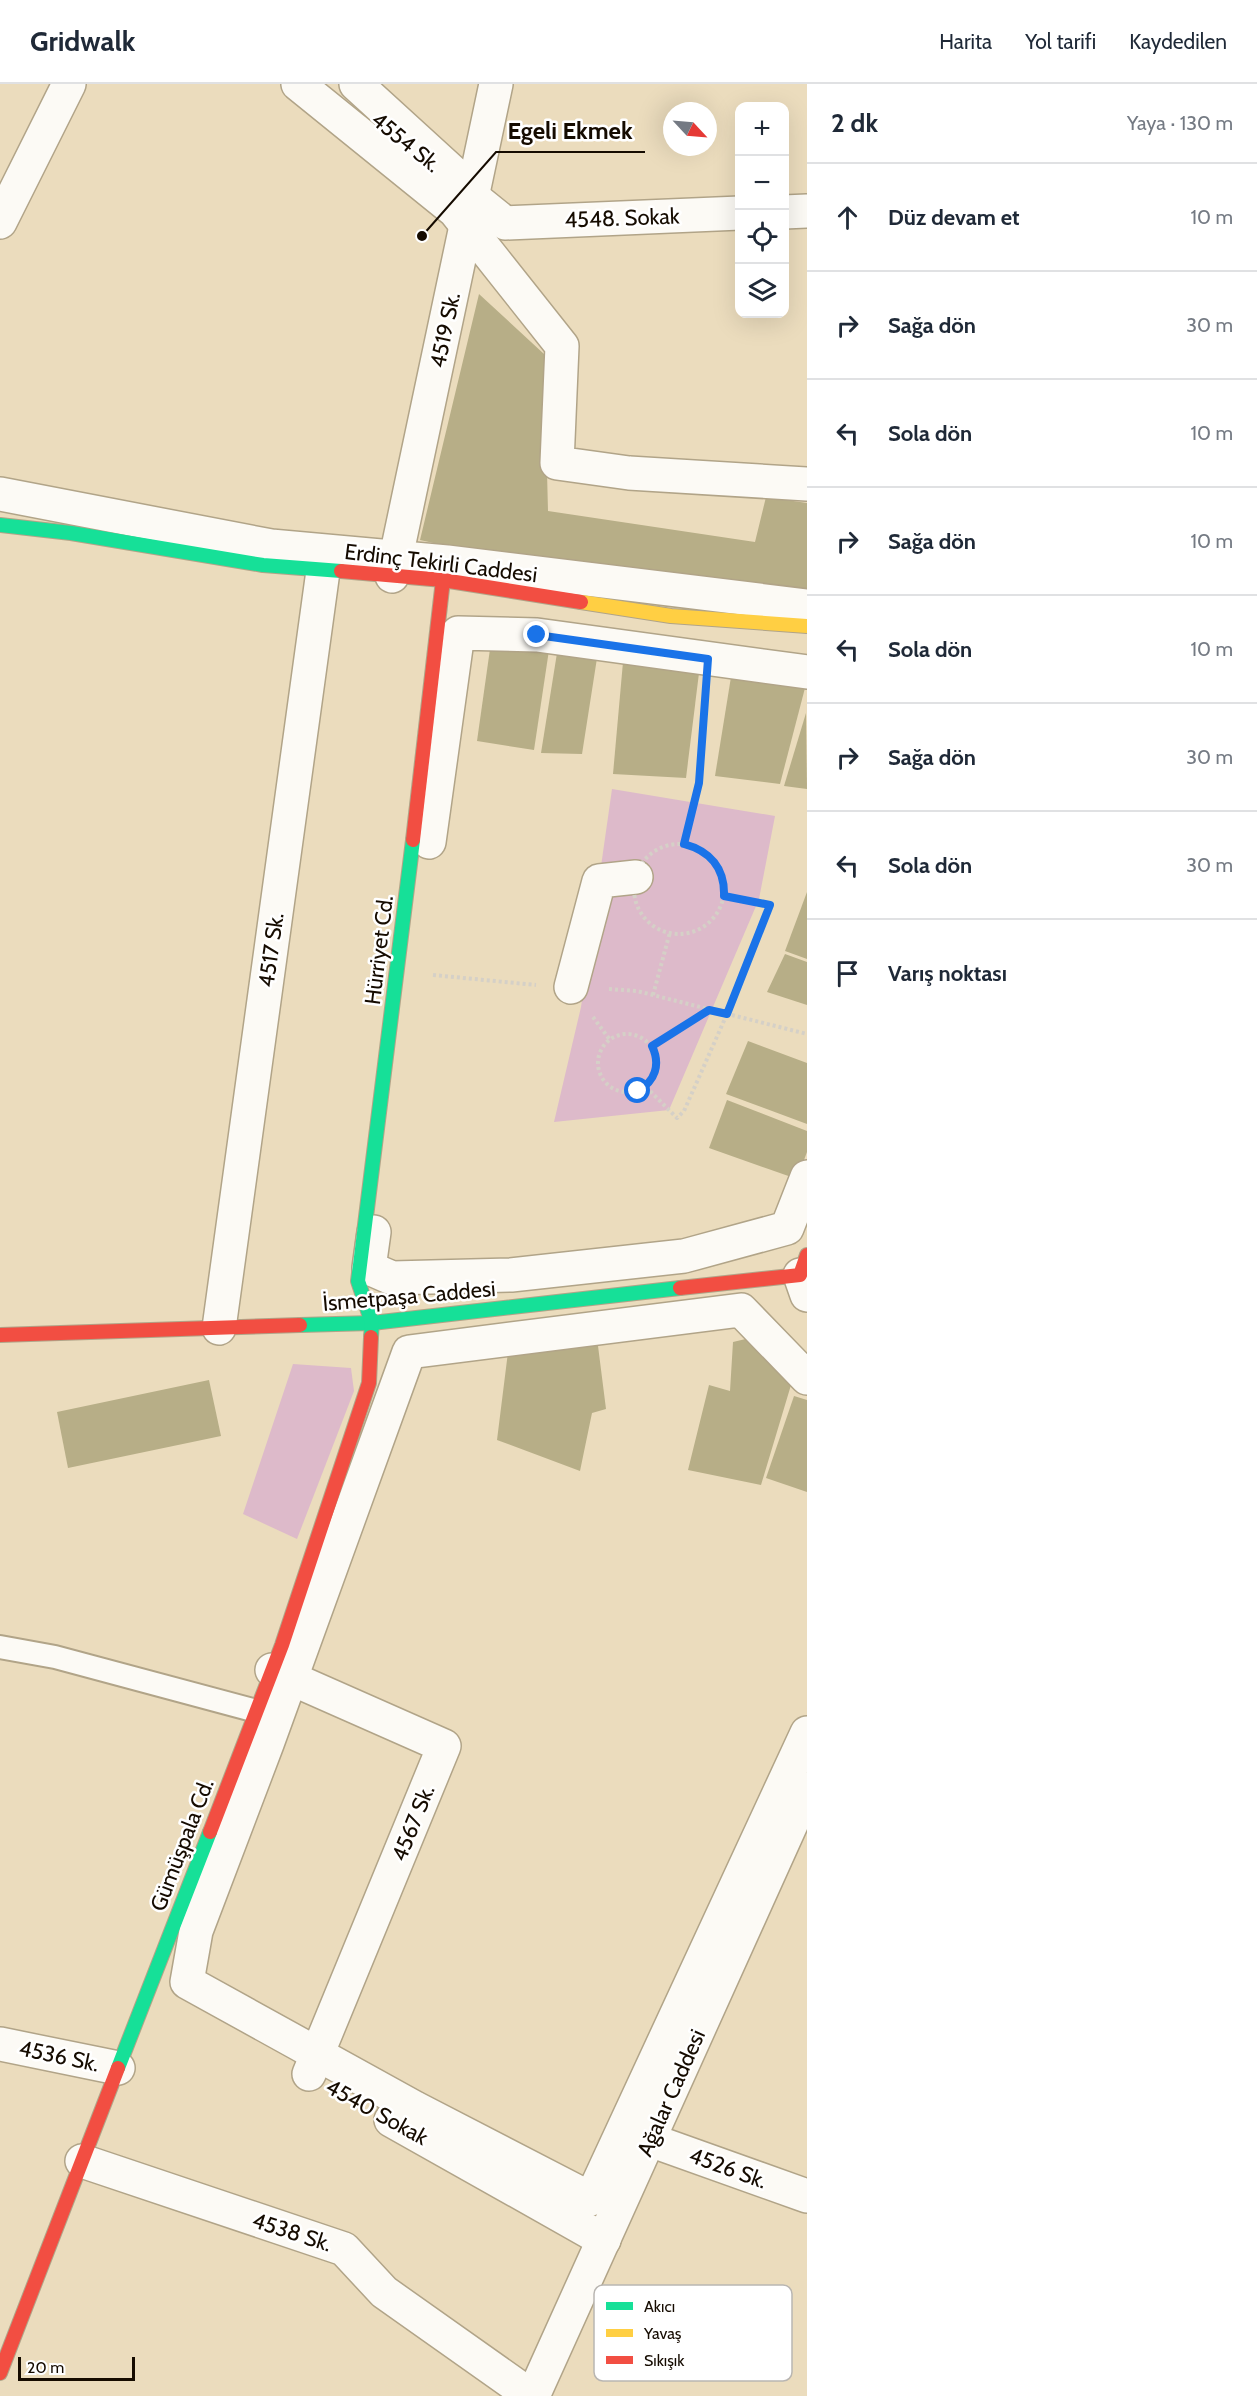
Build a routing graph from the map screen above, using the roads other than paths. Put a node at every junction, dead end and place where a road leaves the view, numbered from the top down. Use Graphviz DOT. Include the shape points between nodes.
graph roads {
  1 [pos="69,84"];
  2 [pos="298,84"];
  3 [pos="334,84"];
  4 [pos="357,84"];
  5 [pos="496,84"];
  6 [pos="460,202"];
  7 [pos="807,211"];
  8 [pos="789,212"];
  9 [pos="735,213"];
  10 [pos="0,222"];
  11 [pos="505,223"];
  12 [pos="807,484"];
  13 [pos="0,494"];
  14 [pos="0,525"];
  15 [pos="394,567"];
  16 [pos="323,571"];
  17 [pos="443,580"];
  18 [pos="807,606"];
  19 [pos="807,626"];
  20 [pos="807,672"];
  21 [pos="636,877"];
  22 [pos="571,987"];
  23 [pos="807,1177"];
  24 [pos="805,1277"];
  25 [pos="372,1323"];
  26 [pos="219,1328"];
  27 [pos="0,1335"];
  28 [pos="807,1378"];
  29 [pos="0,1647"];
  30 [pos="281,1674"];
  31 [pos="256,1712"];
  32 [pos="807,1733"];
  33 [pos="807,1789"];
  34 [pos="150,1984"];
  35 [pos="0,2044"];
  36 [pos="314,2064"];
  37 [pos="118,2068"];
  38 [pos="650,2140"];
  39 [pos="82,2162"];
  40 [pos="807,2196"];
  41 [pos="604,2240"];
  42 [pos="0,2373"];
  43 [pos="532,2396"];
  1 -- 10 [label="street"];
  2 -- 6 [label="street"];
  3 -- 6 [label="street, 4554 Sk."];
  4 -- 6 [label="street" via="459,178"];
  5 -- 6 [label="street, 4519 Sk."];
  6 -- 11 [label="street, 4554 Sk."];
  6 -- 12 [label="street" via="562,346 557,463 629,473"];
  6 -- 15 [label="street, 4519 Sk."];
  7 -- 8 [label="street"];
  9 -- 11 [label="street, 4548. Sokak"];
  13 -- 15 [label="street"];
  14 -- 16 [label="street, Erdinç Tekirli Caddesi"];
  15 -- 16 [label="street, Erdinç Tekirli Caddesi"];
  15 -- 17 [label="street, Erdinç Tekirli Caddesi"];
  15 -- 18 [label="street" via="447,561"];
  16 -- 26 [label="street, 4517 Sk."];
  17 -- 19 [label="street, Erdinç Tekirli Caddesi" via="671,616"];
  17 -- 25 [label="street, Hürriyet Cd." via="358,1281"];
  20 -- 23 [label="street" via="537,635 458,633 369,1268 392,1278 511,1275 684,1256 787,1228"];
  21 -- 22 [label="street" via="599,881"];
  24 -- 25 [label="street, İsmetpaşa Caddesi"];
  25 -- 26 [label="street, İsmetpaşa Caddesi"];
  25 -- 30 [label="street, Gümüşpala Cd." via="369,1383"];
  26 -- 27 [label="street, İsmetpaşa Caddesi"];
  28 -- 30 [label="street" via="741,1310 410,1352"];
  29 -- 31 [label="lane" via="56,1657"];
  30 -- 31 [label="street, Gümüşpala Cd."];
  30 -- 36 [label="street" via="196,1931 187,1982"];
  30 -- 36 [label="street, 4567 Sk." via="444,1746"];
  31 -- 34 [label="street, Gümüşpala Cd."];
  32 -- 36 [label="street" via="591,2199 415,2108"];
  33 -- 38 [label="street, Ağalar Caddesi"];
  34 -- 36 [label="street, 4540 Sokak"];
  34 -- 37 [label="street, Gümüşpala Cd."];
  35 -- 37 [label="street, 4536 Sk."];
  36 -- 41 [label="street, 4540 Sokak"];
  37 -- 39 [label="street, Gümüşpala Cd."];
  38 -- 40 [label="street, 4526 Sk."];
  38 -- 41 [label="street, Ağalar Caddesi"];
  39 -- 42 [label="street, Gümüşpala Cd."];
  39 -- 43 [label="street, 4538 Sk." via="344,2249 384,2292"];
  41 -- 43 [label="street, Ağalar Caddesi"];
}
